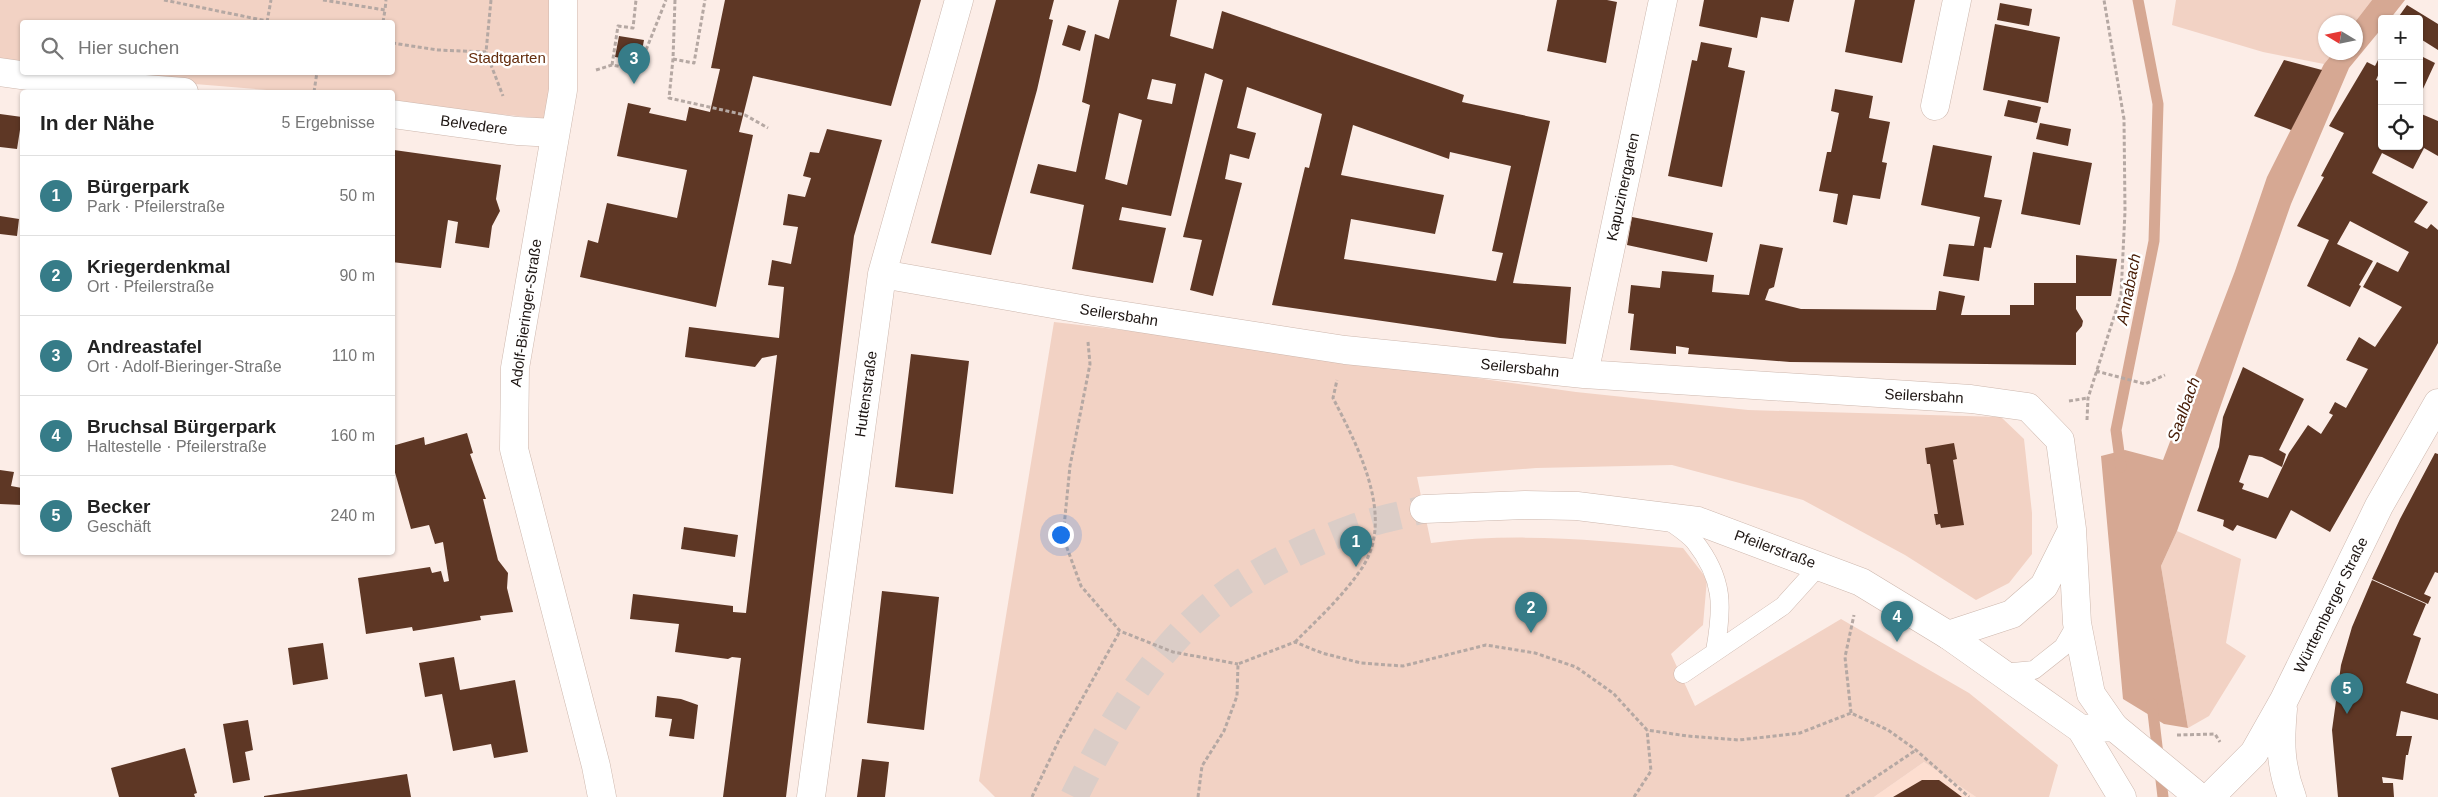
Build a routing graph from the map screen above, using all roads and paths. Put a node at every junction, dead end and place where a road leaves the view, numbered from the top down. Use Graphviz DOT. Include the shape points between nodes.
graph roads {
  1 [pos="164,0"];
  2 [pos="271,0"];
  3 [pos="323,0"];
  4 [pos="386,0"];
  5 [pos="490,0"];
  6 [pos="563,0"];
  7 [pos="636,0"];
  8 [pos="666,0"];
  9 [pos="675,0"];
  10 [pos="706,0"];
  11 [pos="959,0"];
  12 [pos="1663,0"];
  13 [pos="1957,0"];
  14 [pos="2104,0"];
  15 [pos="385,10"];
  16 [pos="258,20"];
  17 [pos="267,20"];
  18 [pos="383,20"];
  19 [pos="395,43"];
  20 [pos="486,52"];
  21 [pos="673,59"];
  22 [pos="612,65"];
  23 [pos="0,72"];
  24 [pos="20,75"];
  25 [pos="21,75"];
  26 [pos="317,75"];
  27 [pos="562,79"];
  28 [pos="158,90"];
  29 [pos="314,90"];
  30 [pos="1935,106"];
  31 [pos="395,114"];
  32 [pos="768,128"];
  33 [pos="517,131"];
  34 [pos="555,133"];
  35 [pos="882,274"];
  36 [pos="1087,310"];
  37 [pos="2096,371"];
  38 [pos="1584,374"];
  39 [pos="2165,375"];
  40 [pos="1333,398"];
  41 [pos="2088,398"];
  42 [pos="2438,402"];
  43 [pos="1424,510"];
  44 [pos="1662,516"];
  45 [pos="2072,529"];
  46 [pos="1820,565"];
  47 [pos="1861,582"];
  48 [pos="2077,623"];
  49 [pos="1120,631"];
  50 [pos="1948,634"];
  51 [pos="1295,642"];
  52 [pos="1715,651"];
  53 [pos="1238,664"];
  54 [pos="2002,673"];
  55 [pos="1683,674"];
  56 [pos="2284,700"];
  57 [pos="1851,713"];
  58 [pos="2081,729"];
  59 [pos="1647,730"];
  60 [pos="2120,731"];
  61 [pos="1916,750"];
  62 [pos="602,797"];
  63 [pos="811,797"];
  64 [pos="1032,797"];
  65 [pos="1198,797"];
  66 [pos="1634,797"];
  67 [pos="1846,797"];
  68 [pos="1969,797"];
  69 [pos="2122,797"];
  70 [pos="2203,797"];
  71 [pos="2292,797"];
  1 -- 16 [label="path"];
  2 -- 17 [label="path"];
  3 -- 15 [label="path"];
  4 -- 15 [label="path"];
  5 -- 20 [label="path"];
  6 -- 27 [label="street, Adolf-Bieringer-Straße"];
  7 -- 22 [label="path" via="633,28 618,26"];
  8 -- 22 [label="path" via="638,70"];
  9 -- 21 [label="path"];
  10 -- 21 [label="path" via="694,63"];
  11 -- 35 [label="street, Huttenstraße"];
  12 -- 38 [label="street, Kapuzinergarten"];
  13 -- 30 [label="street"];
  14 -- 37 [label="path" via="2124,118 2125,210 2120,295"];
  15 -- 18 [label="path"];
  19 -- 20 [label="path"];
  20 -- 33 [label="path"];
  21 -- 32 [label="path" via="669,98 745,115"];
  22 -- 27 [label="path"];
  23 -- 24 [label="street"];
  25 -- 28 [label="street"];
  26 -- 29 [label="path"];
  27 -- 34 [label="street, Adolf-Bieringer-Straße"];
  31 -- 33 [label="street, Belvedere"];
  33 -- 34 [label="street, Belvedere"];
  34 -- 62 [label="street, Adolf-Bieringer-Straße" via="515,368 514,449"];
  35 -- 36 [label="street, Seilersbahn"];
  35 -- 63 [label="street, Huttenstraße"];
  36 -- 38 [label="street, Seilersbahn" via="1346,350"];
  36 -- 49 [label="path" via="1090,364 1070,466 1063,537 1081,586"];
  37 -- 39 [label="path" via="2145,384"];
  37 -- 41 [label="path"];
  38 -- 45 [label="street, Seilersbahn" via="1971,399 2028,407 2060,440"];
  40 -- 51 [label="path" via="1361,452 1371,490 1376,532 1363,567"];
  42 -- 56 [label="street, Württemberger Straße" via="2379,506"];
  43 -- 44 [label="street, Pfeilerstraße" via="1577,506"];
  44 -- 46 [label="street, Pfeilerstraße" via="1698,521"];
  44 -- 52 [label="lane" via="1694,541 1718,580 1721,621"];
  45 -- 48 [label="street, Seilersbahn"];
  45 -- 50 [label="street" via="2044,586 2012,614"];
  46 -- 47 [label="street, Pfeilerstraße"];
  46 -- 52 [label="lane" via="1783,606"];
  47 -- 50 [label="street, Pfeilerstraße"];
  47 -- 57 [label="path" via="1845,657"];
  48 -- 54 [label="lane" via="2063,647 2034,670"];
  48 -- 60 [label="street, Seilersbahn" via="2091,694"];
  49 -- 53 [label="path" via="1173,652"];
  49 -- 64 [label="path"];
  50 -- 54 [label="street, Pfeilerstraße"];
  51 -- 53 [label="path"];
  51 -- 59 [label="path" via="1361,663 1403,666 1486,645 1535,654 1576,667 1613,693"];
  52 -- 55 [label="lane"];
  53 -- 65 [label="path" via="1237,696 1224,731 1202,766"];
  54 -- 58 [label="street, Pfeilerstraße"];
  56 -- 70 [label="street, Württemberger Straße" via="2254,753"];
  56 -- 71 [label="street" via="2280,748"];
  57 -- 59 [label="path" via="1800,733 1739,740"];
  57 -- 61 [label="path" via="1888,730"];
  58 -- 60 [label="street"];
  58 -- 69 [label="street, Pfeilerstraße"];
  59 -- 66 [label="path" via="1651,771"];
  60 -- 70 [label="street"];
  61 -- 67 [label="path"];
  61 -- 68 [label="path"];
}
